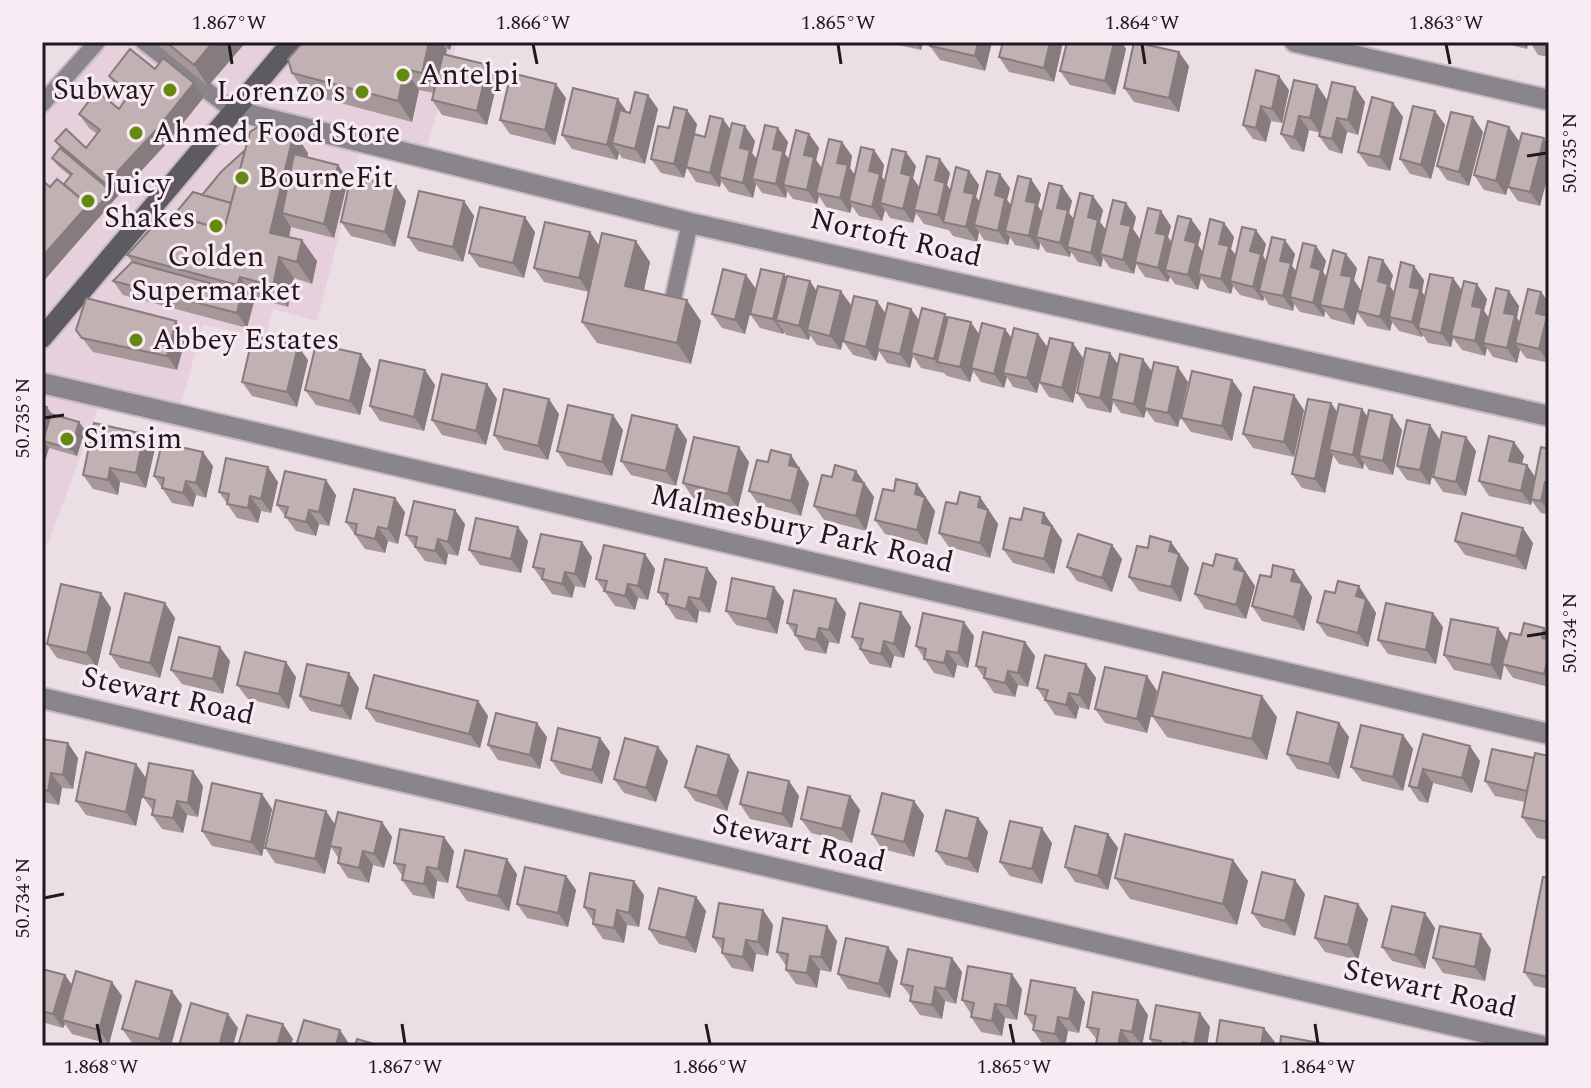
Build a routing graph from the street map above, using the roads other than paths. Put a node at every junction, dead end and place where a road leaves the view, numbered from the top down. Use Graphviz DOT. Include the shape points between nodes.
graph roads {
  1 [pos="97,42"];
  2 [pos="144,42"];
  3 [pos="292,42"];
  4 [pos="1295,42"];
  5 [pos="1549,100"];
  6 [pos="42,104"];
  7 [pos="232,110"];
  8 [pos="690,223"];
  9 [pos="673,299"];
  10 [pos="42,338"];
  11 [pos="42,383"];
  12 [pos="1549,416"];
  13 [pos="42,698"];
  14 [pos="1549,734"];
  15 [pos="1542,1046"];
  1 -- 6 [label="lane"];
  2 -- 7 [label="lane"];
  3 -- 7 [label="main road"];
  4 -- 5 [label="street"];
  7 -- 8 [label="street, Nortoft Road"];
  7 -- 10 [label="main road"];
  8 -- 9 [label="lane"];
  8 -- 12 [label="street, Nortoft Road"];
  11 -- 14 [label="street, Malmesbury Park Road"];
  13 -- 15 [label="street, Stewart Road"];
}
